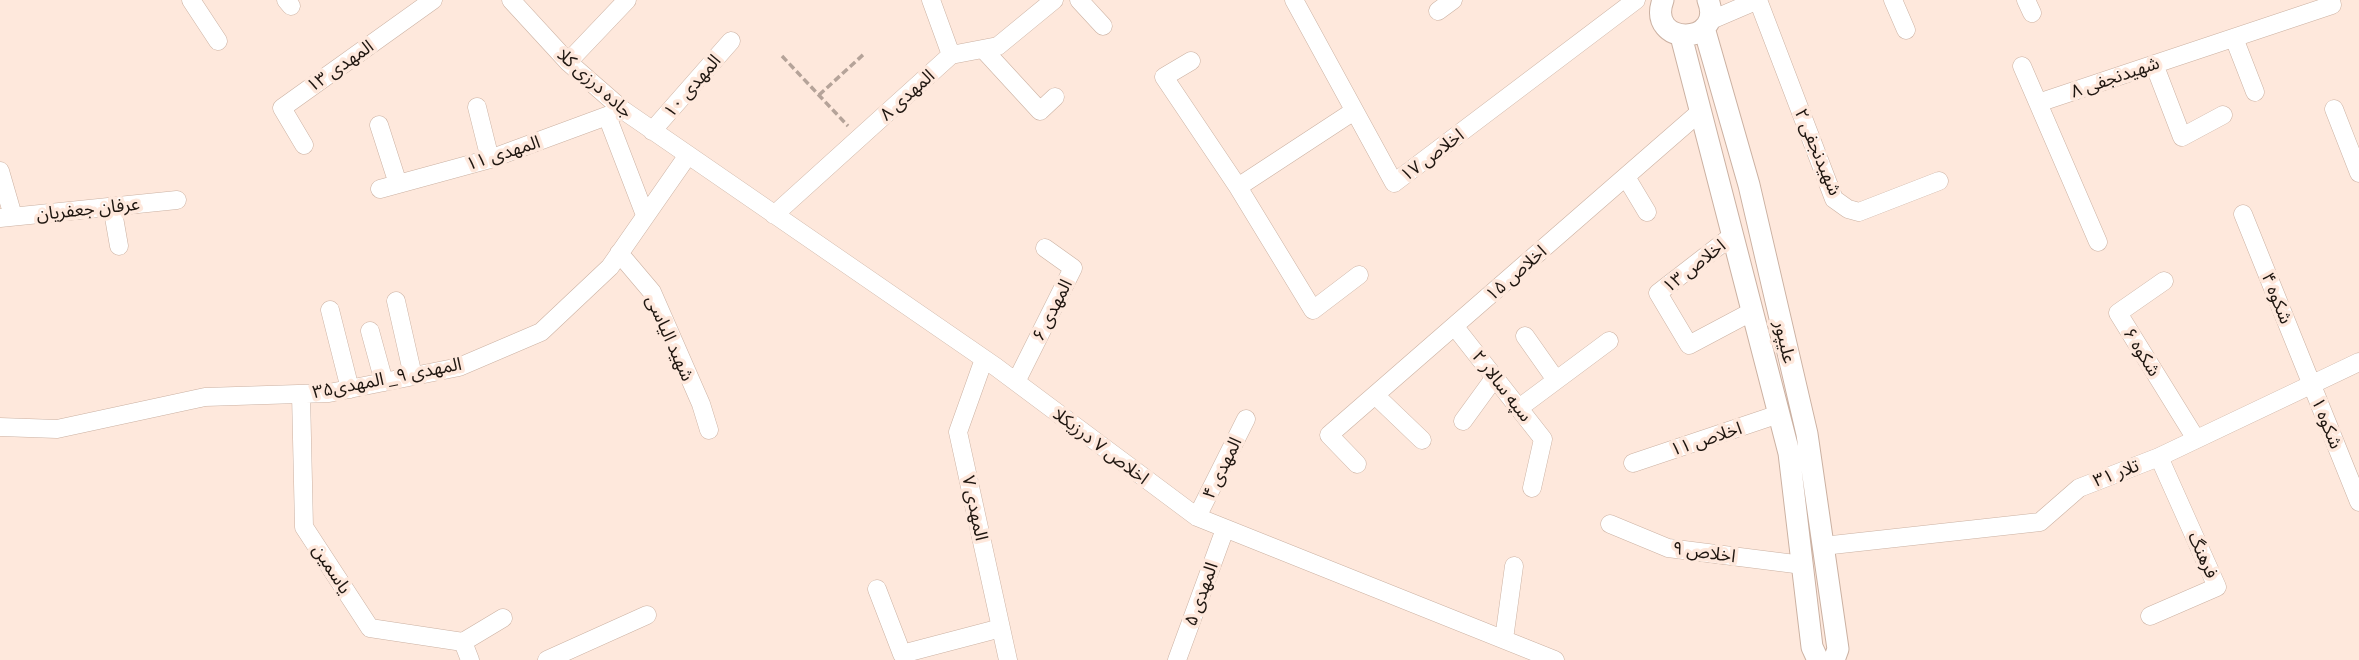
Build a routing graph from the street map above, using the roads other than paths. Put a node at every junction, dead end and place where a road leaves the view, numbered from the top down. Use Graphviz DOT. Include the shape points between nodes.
graph roads {
  1 [pos="191,0"];
  2 [pos="433,0"];
  3 [pos="511,0"];
  4 [pos="627,0"];
  5 [pos="931,0"];
  6 [pos="1054,0"];
  7 [pos="1079,0"];
  8 [pos="1294,0"];
  9 [pos="1453,0"];
  10 [pos="1636,0"];
  11 [pos="1662,0"];
  12 [pos="1758,0"];
  13 [pos="1893,0"];
  14 [pos="2331,0"];
  15 [pos="1438,11"];
  16 [pos="1708,13"];
  17 [pos="1103,26"];
  18 [pos="1906,30"];
  19 [pos="1681,36"];
  20 [pos="2234,38"];
  21 [pos="218,41"];
  22 [pos="731,41"];
  23 [pos="983,49"];
  24 [pos="951,55"];
  25 [pos="1191,61"];
  26 [pos="568,62"];
  27 [pos="2154,64"];
  28 [pos="2022,66"];
  29 [pos="2255,92"];
  30 [pos="1055,97"];
  31 [pos="2038,103"];
  32 [pos="477,107"];
  33 [pos="2334,109"];
  34 [pos="1354,111"];
  35 [pos="1701,111"];
  36 [pos="615,113"];
  37 [pos="2223,115"];
  38 [pos="379,125"];
  39 [pos="652,131"];
  40 [pos="303,145"];
  41 [pos="688,155"];
  42 [pos="490,159"];
  43 [pos="0,171"];
  44 [pos="2359,173"];
  45 [pos="1626,177"];
  46 [pos="1939,181"];
  47 [pos="1238,187"];
  48 [pos="177,200"];
  49 [pos="112,206"];
  50 [pos="1647,212"];
  51 [pos="2243,214"];
  52 [pos="645,215"];
  53 [pos="774,215"];
  54 [pos="6,217"];
  55 [pos="1733,235"];
  56 [pos="2098,242"];
  57 [pos="119,246"];
  58 [pos="1045,248"];
  59 [pos="619,253"];
  60 [pos="1359,275"];
  61 [pos="2164,281"];
  62 [pos="396,301"];
  63 [pos="330,310"];
  64 [pos="1753,311"];
  65 [pos="1455,327"];
  66 [pos="370,331"];
  67 [pos="1525,336"];
  68 [pos="1609,341"];
  69 [pos="984,359"];
  70 [pos="2359,362"];
  71 [pos="413,376"];
  72 [pos="1495,377"];
  73 [pos="1556,380"];
  74 [pos="384,382"];
  75 [pos="1016,382"];
  76 [pos="2311,383"];
  77 [pos="350,389"];
  78 [pos="301,394"];
  79 [pos="1375,396"];
  80 [pos="1519,408"];
  81 [pos="1779,414"];
  82 [pos="1246,419"];
  83 [pos="1464,421"];
  84 [pos="0,427"];
  85 [pos="709,430"];
  86 [pos="2196,439"];
  87 [pos="1422,440"];
  88 [pos="2159,457"];
  89 [pos="1633,463"];
  90 [pos="1357,464"];
  91 [pos="1532,488"];
  92 [pos="2359,502"];
  93 [pos="1197,517"];
  94 [pos="1610,524"];
  95 [pos="1225,529"];
  96 [pos="1823,546"];
  97 [pos="1802,565"];
  98 [pos="1514,566"];
  99 [pos="877,589"];
  100 [pos="647,615"];
  101 [pos="2150,616"];
  102 [pos="503,618"];
  103 [pos="1001,628"];
  104 [pos="1504,639"];
  105 [pos="463,642"];
  106 [pos="470,660"];
  107 [pos="547,660"];
  108 [pos="1008,660"];
  109 [pos="1177,660"];
  110 [pos="1555,660"];
  111 [pos="1818,660"];
  112 [pos="1834,660"];
  1 -- 21 [label="street"];
  2 -- 40 [label="street, المهدی ۱۳" via="282,108"];
  3 -- 26 [label="street, جاده درزی کلا"];
  4 -- 26 [label="street"];
  5 -- 24 [label="street"];
  6 -- 23 [label="street" via="998,46"];
  7 -- 17 [label="street"];
  8 -- 34 [label="street, اخلاص ۱۷"];
  9 -- 15 [label="street"];
  10 -- 34 [label="street, اخلاص ۱۷" via="1394,183"];
  11 -- 19 [label="main road" via="1662,20"];
  12 -- 16 [label="street"];
  12 -- 46 [label="street, شهیدنجفی ۲" via="1834,199 1859,212"];
  13 -- 18 [label="street"];
  14 -- 20 [label="street, شهیدنجفی ۸" via="2332,5"];
  16 -- 19 [label="main road" via="1690,36"];
  16 -- 96 [label="main road, علیپور" via="1804,421"];
  19 -- 35 [label="main road, علیپور"];
  20 -- 27 [label="street, شهیدنجفی ۸"];
  20 -- 29 [label="street"];
  22 -- 39 [label="street, المهدی ۱۰"];
  23 -- 24 [label="street"];
  23 -- 30 [label="street" via="1040,111"];
  24 -- 53 [label="street, المهدی ۸"];
  25 -- 47 [label="street" via="1164,77"];
  26 -- 36 [label="street, جاده درزی کلا"];
  27 -- 31 [label="street, شهیدنجفی ۸"];
  27 -- 37 [label="street" via="2182,137"];
  28 -- 31 [label="street"];
  31 -- 56 [label="street"];
  32 -- 42 [label="street"];
  33 -- 44 [label="street"];
  34 -- 47 [label="street"];
  35 -- 45 [label="street, اخلاص ۱۵"];
  35 -- 55 [label="main road, علیپور"];
  36 -- 39 [label="street, جاده درزی کلا"];
  36 -- 42 [label="street, المهدی ۱۱"];
  36 -- 52 [label="street"];
  38 -- 42 [label="street, المهدی ۱۱" via="389,186"];
  39 -- 41 [label="street, جاده درزی کلا"];
  41 -- 52 [label="street, المهدی ۹_ المهدی۳۵"];
  41 -- 53 [label="street, اخلاص ۷ درزیکلا"];
  43 -- 54 [label="street"];
  45 -- 50 [label="street"];
  45 -- 65 [label="street, اخلاص ۱۵"];
  47 -- 60 [label="street" via="1313,310"];
  48 -- 49 [label="street, عرفان جعفریان"];
  49 -- 54 [label="street, عرفان جعفریان"];
  49 -- 57 [label="street"];
  51 -- 76 [label="street, شکوه ۴"];
  52 -- 59 [label="street, المهدی ۹_ المهدی۳۵"];
  53 -- 69 [label="street, اخلاص ۷ درزیکلا"];
  55 -- 64 [label="main road, علیپور"];
  55 -- 64 [label="street, اخلاص ۱۳" via="1658,293 1689,345"];
  58 -- 75 [label="street, المهدی ۶" via="1073,268"];
  59 -- 71 [label="street, المهدی ۹_ المهدی۳۵" via="541,332 459,367"];
  59 -- 85 [label="street, شهید الیاسی" via="652,292"];
  61 -- 86 [label="street, شکوه ۶" via="2118,313"];
  62 -- 71 [label="street"];
  63 -- 77 [label="street"];
  64 -- 81 [label="main road, علیپور"];
  65 -- 72 [label="street, سپه سالار ۲"];
  65 -- 79 [label="street, اخلاص ۱۵"];
  66 -- 74 [label="street"];
  67 -- 73 [label="street"];
  68 -- 73 [label="street"];
  69 -- 75 [label="street, اخلاص ۷ درزیکلا"];
  69 -- 103 [label="street, المهدی ۷" via="958,432"];
  70 -- 76 [label="street, تلار ۳۱"];
  71 -- 74 [label="street, المهدی ۹_ المهدی۳۵"];
  72 -- 80 [label="street, سپه سالار ۲"];
  72 -- 83 [label="street"];
  73 -- 80 [label="street"];
  74 -- 77 [label="street, المهدی ۹_ المهدی۳۵"];
  75 -- 93 [label="street, اخلاص ۷ درزیکلا"];
  76 -- 86 [label="street, تلار ۳۱"];
  76 -- 92 [label="street, شکوه ۱"];
  77 -- 78 [label="street, المهدی ۹_ المهدی۳۵"];
  78 -- 84 [label="street, المهدی ۹_ المهدی۳۵" via="205,397 57,429"];
  78 -- 105 [label="street, یاسمین" via="304,527 370,628"];
  79 -- 87 [label="street"];
  79 -- 90 [label="street, اخلاص ۱۵" via="1329,435"];
  80 -- 91 [label="street, سپه سالار ۲" via="1543,439"];
  81 -- 89 [label="street, اخلاص ۱۱"];
  81 -- 97 [label="main road, علیپور" via="1789,453"];
  82 -- 93 [label="street, المهدی ۴"];
  86 -- 88 [label="street, تلار ۳۱"];
  88 -- 96 [label="street, تلار ۳۱" via="2079,488 2040,522"];
  88 -- 101 [label="street, فرهنگ" via="2217,587"];
  93 -- 95 [label="street, اخلاص ۷ درزیکلا"];
  94 -- 97 [label="street, اخلاص ۹" via="1668,548"];
  95 -- 104 [label="street, اخلاص ۷ درزیکلا"];
  95 -- 109 [label="street, المهدی ۵"];
  96 -- 112 [label="main road, علیپور" via="1838,649"];
  97 -- 111 [label="main road, علیپور" via="1812,647"];
  98 -- 104 [label="street"];
  99 -- 103 [label="street" via="902,654"];
  100 -- 107 [label="street"];
  102 -- 105 [label="street"];
  103 -- 108 [label="street, المهدی ۷"];
  104 -- 110 [label="street, اخلاص ۷ درزیکلا"];
  105 -- 106 [label="street"];
}
